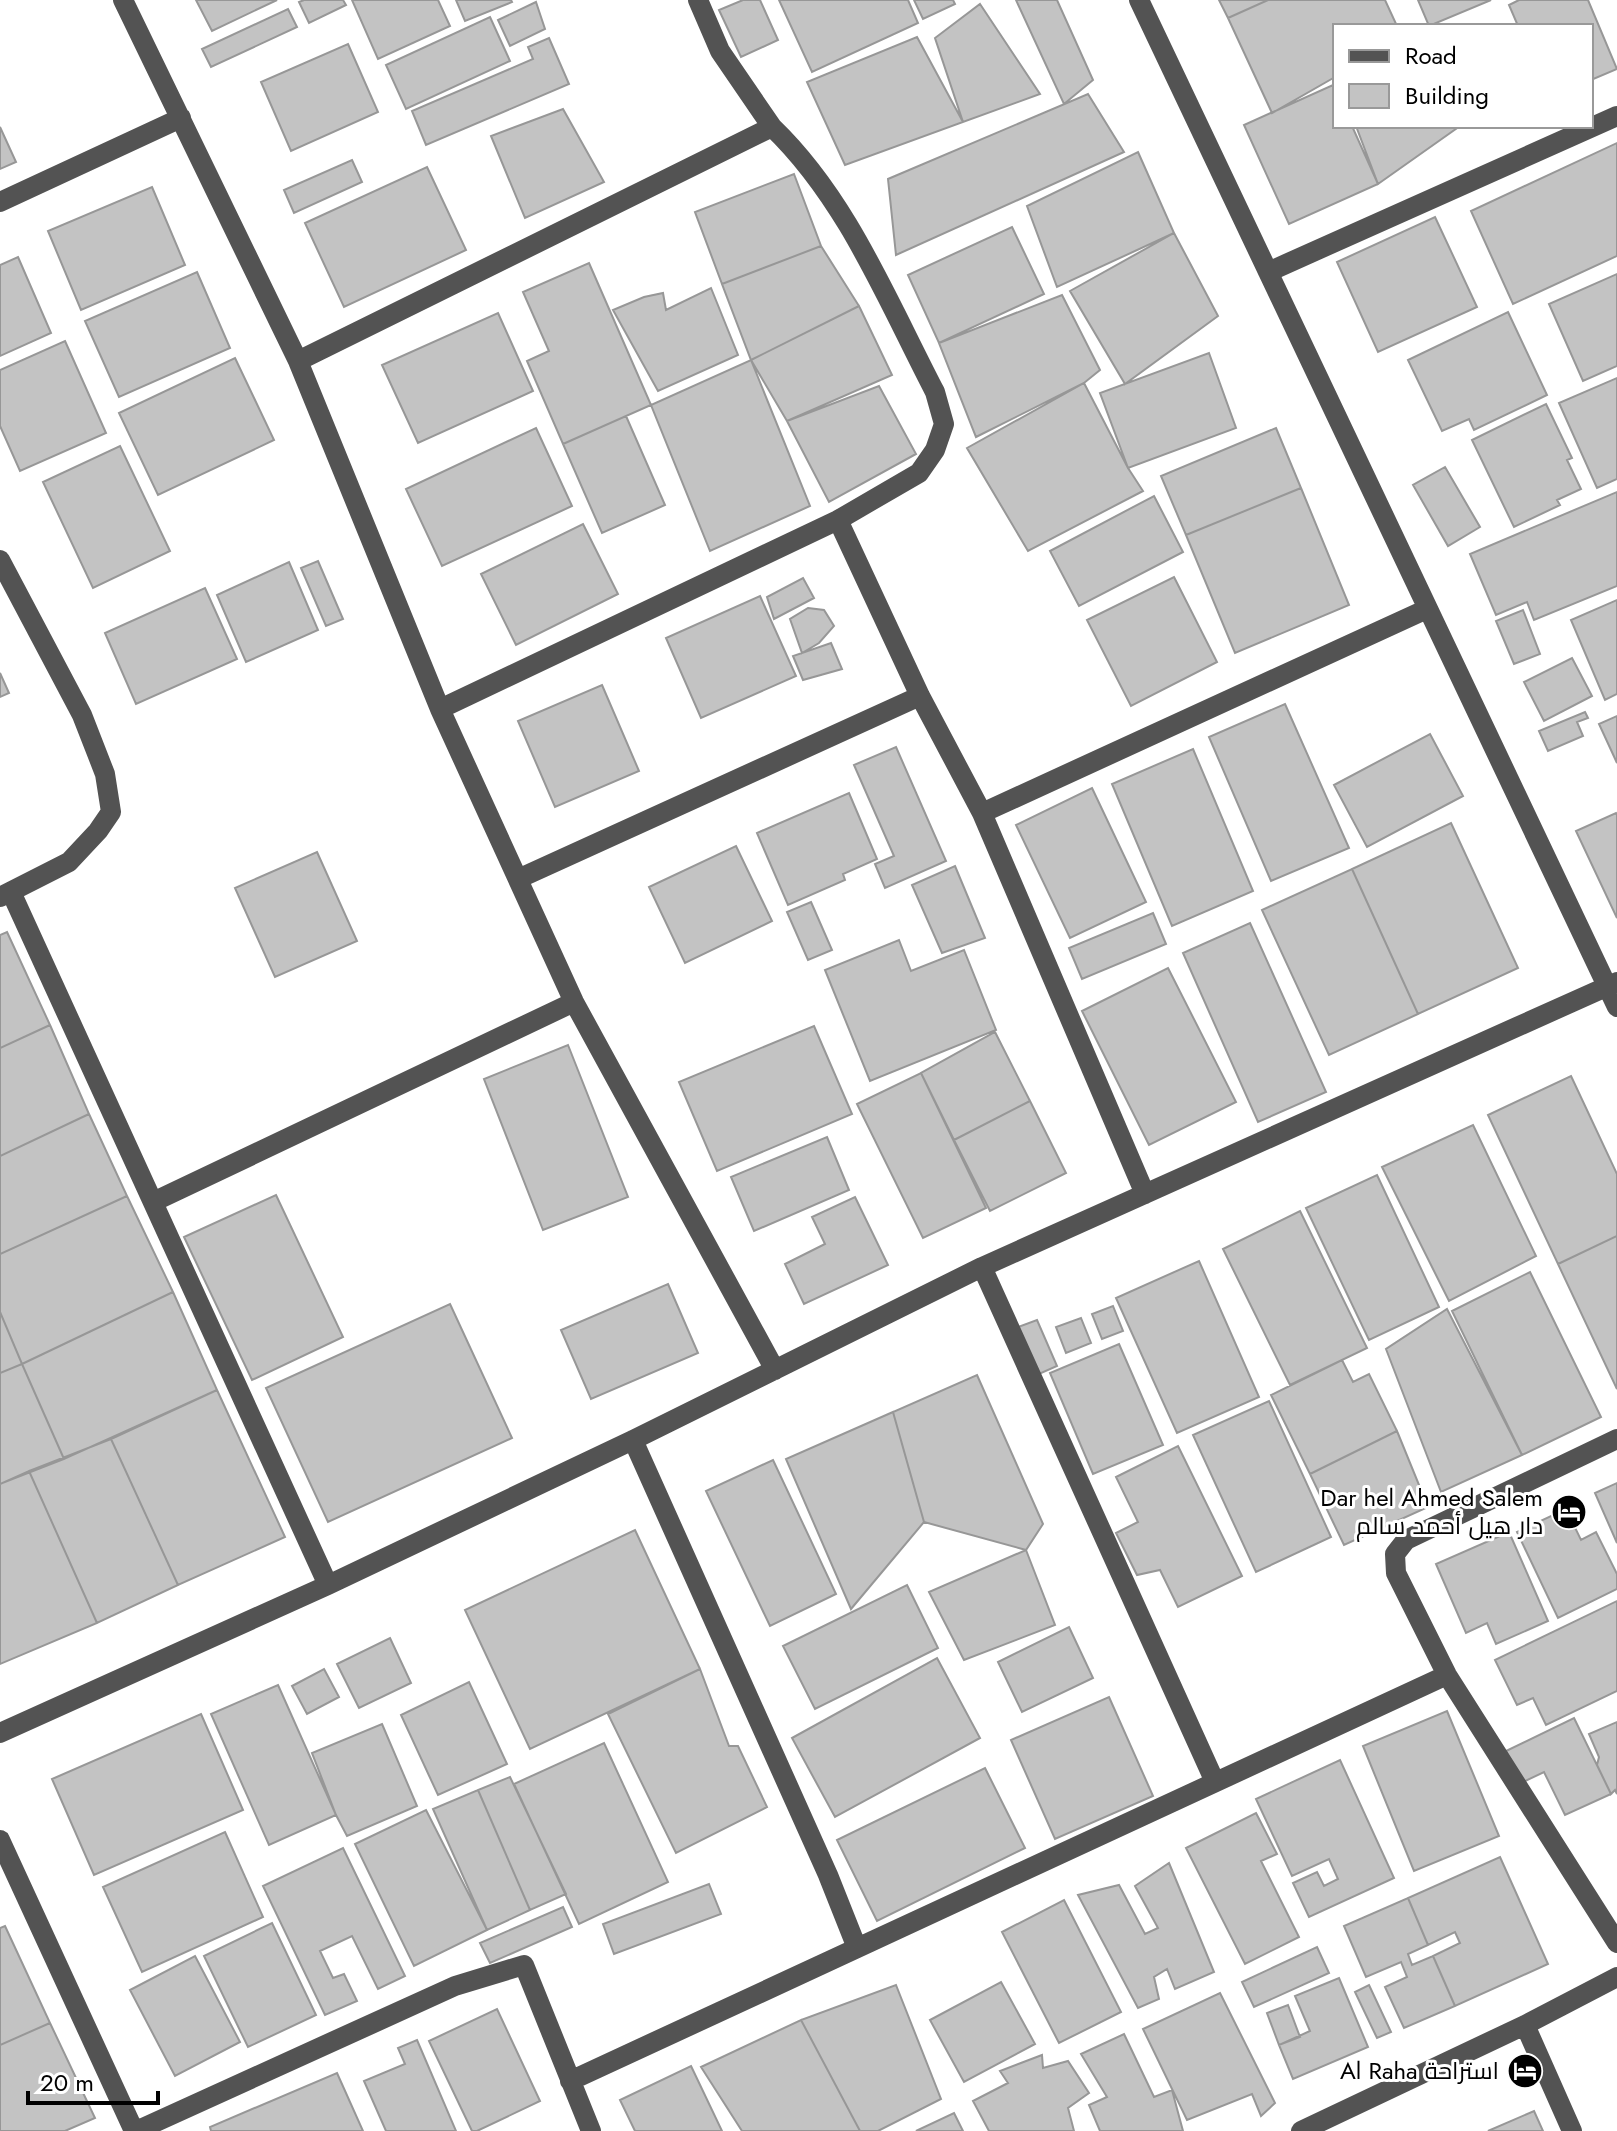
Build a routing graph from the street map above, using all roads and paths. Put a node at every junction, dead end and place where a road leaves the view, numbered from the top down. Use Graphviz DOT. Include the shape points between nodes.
graph roads {
  1 [pos="123,0"];
  2 [pos="698,0"];
  3 [pos="1139,0"];
  4 [pos="1617,116"];
  5 [pos="181,118"];
  6 [pos="772,127"];
  7 [pos="1593,127"];
  8 [pos="1590,128"];
  9 [pos="0,202"];
  10 [pos="1268,272"];
  11 [pos="298,361"];
  12 [pos="838,520"];
  13 [pos="0,560"];
  14 [pos="1427,609"];
  15 [pos="920,696"];
  16 [pos="440,709"];
  17 [pos="982,813"];
  18 [pos="520,878"];
  19 [pos="5,895"];
  20 [pos="1612,984"];
  21 [pos="574,1002"];
  22 [pos="1617,1007"];
  23 [pos="1145,1194"];
  24 [pos="153,1202"];
  25 [pos="982,1267"];
  26 [pos="775,1370"];
  27 [pos="1617,1439"];
  28 [pos="633,1440"];
  29 [pos="328,1585"];
  30 [pos="1447,1675"];
  31 [pos="0,1733"];
  32 [pos="1215,1782"];
  33 [pos="0,1840"];
  34 [pos="1617,1943"];
  35 [pos="857,1948"];
  36 [pos="1617,1977"];
  37 [pos="1525,2025"];
  38 [pos="570,2081"];
  39 [pos="135,2131"];
  40 [pos="591,2131"];
  41 [pos="1301,2131"];
  42 [pos="1572,2131"];
  1 -- 5 [label="street"];
  2 -- 6 [label="street" via="720,51"];
  3 -- 10 [label="street"];
  4 -- 7 [label="street"];
  5 -- 9 [label="street"];
  5 -- 11 [label="street"];
  6 -- 11 [label="street"];
  6 -- 12 [label="street" via="838,205 935,392 944,424 919,473"];
  8 -- 10 [label="street"];
  10 -- 14 [label="street"];
  11 -- 16 [label="street"];
  12 -- 15 [label="street"];
  12 -- 16 [label="street"];
  13 -- 19 [label="street" via="82,715 105,774 111,812 69,862"];
  14 -- 17 [label="street"];
  14 -- 20 [label="street"];
  15 -- 17 [label="street"];
  15 -- 18 [label="street"];
  16 -- 18 [label="street"];
  17 -- 23 [label="street"];
  18 -- 21 [label="street"];
  19 -- 24 [label="street"];
  20 -- 22 [label="street"];
  20 -- 23 [label="street"];
  21 -- 24 [label="street"];
  21 -- 26 [label="street"];
  23 -- 25 [label="street"];
  24 -- 29 [label="street"];
  25 -- 26 [label="street"];
  25 -- 32 [label="street"];
  26 -- 28 [label="street"];
  27 -- 30 [label="street" via="1406,1540 1395,1554 1396,1573"];
  28 -- 29 [label="street"];
  28 -- 35 [label="street"];
  29 -- 31 [label="street"];
  30 -- 32 [label="street"];
  30 -- 34 [label="street"];
  32 -- 35 [label="street"];
  33 -- 39 [label="street"];
  35 -- 38 [label="street"];
  36 -- 37 [label="street"];
  37 -- 41 [label="street"];
  37 -- 42 [label="street"];
  38 -- 39 [label="street" via="524,1965 455,1986"];
  38 -- 40 [label="street"];
}
